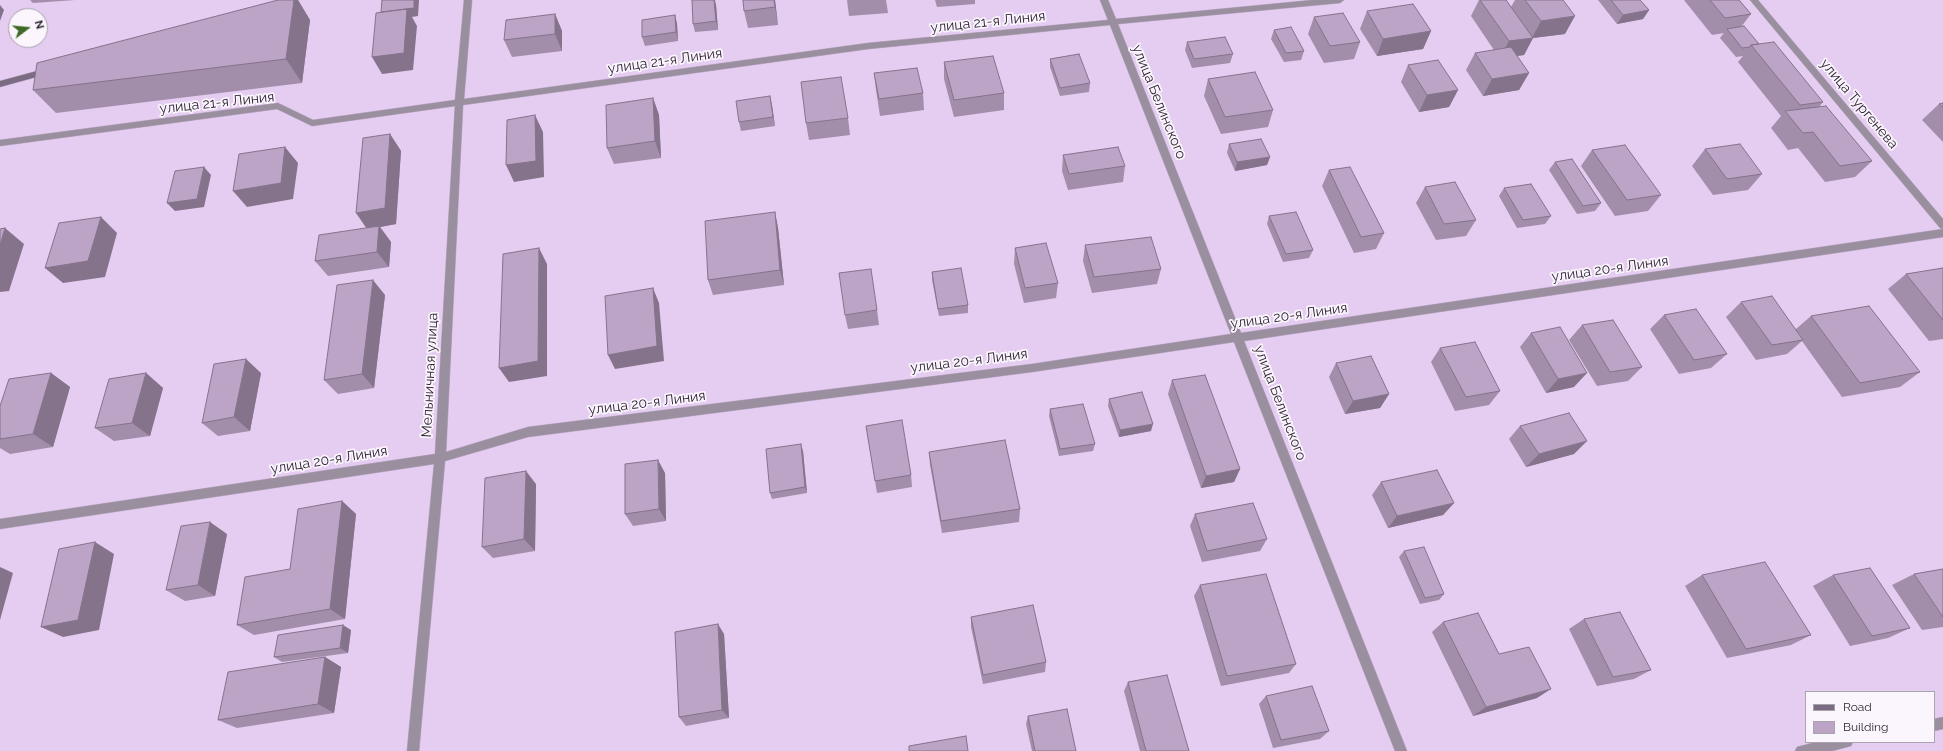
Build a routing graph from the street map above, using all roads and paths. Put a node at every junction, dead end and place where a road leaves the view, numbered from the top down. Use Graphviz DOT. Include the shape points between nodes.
graph roads {
  1 [pos="468,0"];
  2 [pos="1104,0"];
  3 [pos="1340,0"];
  4 [pos="1754,0"];
  5 [pos="1112,23"];
  6 [pos="53,69"];
  7 [pos="0,84"];
  8 [pos="459,102"];
  9 [pos="0,143"];
  10 [pos="1943,225"];
  11 [pos="1943,233"];
  12 [pos="1239,338"];
  13 [pos="440,458"];
  14 [pos="0,524"];
  15 [pos="1842,743"];
  16 [pos="414,751"];
  17 [pos="1401,751"];
  18 [pos="1801,751"];
  1 -- 8 [label="street, Мельничная улица"];
  2 -- 5 [label="street, улица Белинского"];
  3 -- 5 [label="street, улица 21-я Линия"];
  4 -- 10 [label="street, улица Тургенева"];
  5 -- 8 [label="street, улица 21-я Линия" via="868,46"];
  5 -- 12 [label="street, улица Белинского"];
  6 -- 7 [label="main road"];
  8 -- 9 [label="street, улица 21-я Линия" via="312,123 278,106"];
  8 -- 13 [label="street, Мельничная улица"];
  11 -- 12 [label="street, улица 20-я Линия"];
  12 -- 13 [label="street, улица 20-я Линия" via="1024,369 528,432"];
  12 -- 17 [label="street, улица Белинского"];
  13 -- 14 [label="street, улица 20-я Линия"];
  13 -- 16 [label="street, Мельничная улица"];
  15 -- 18 [label="street"];
}
